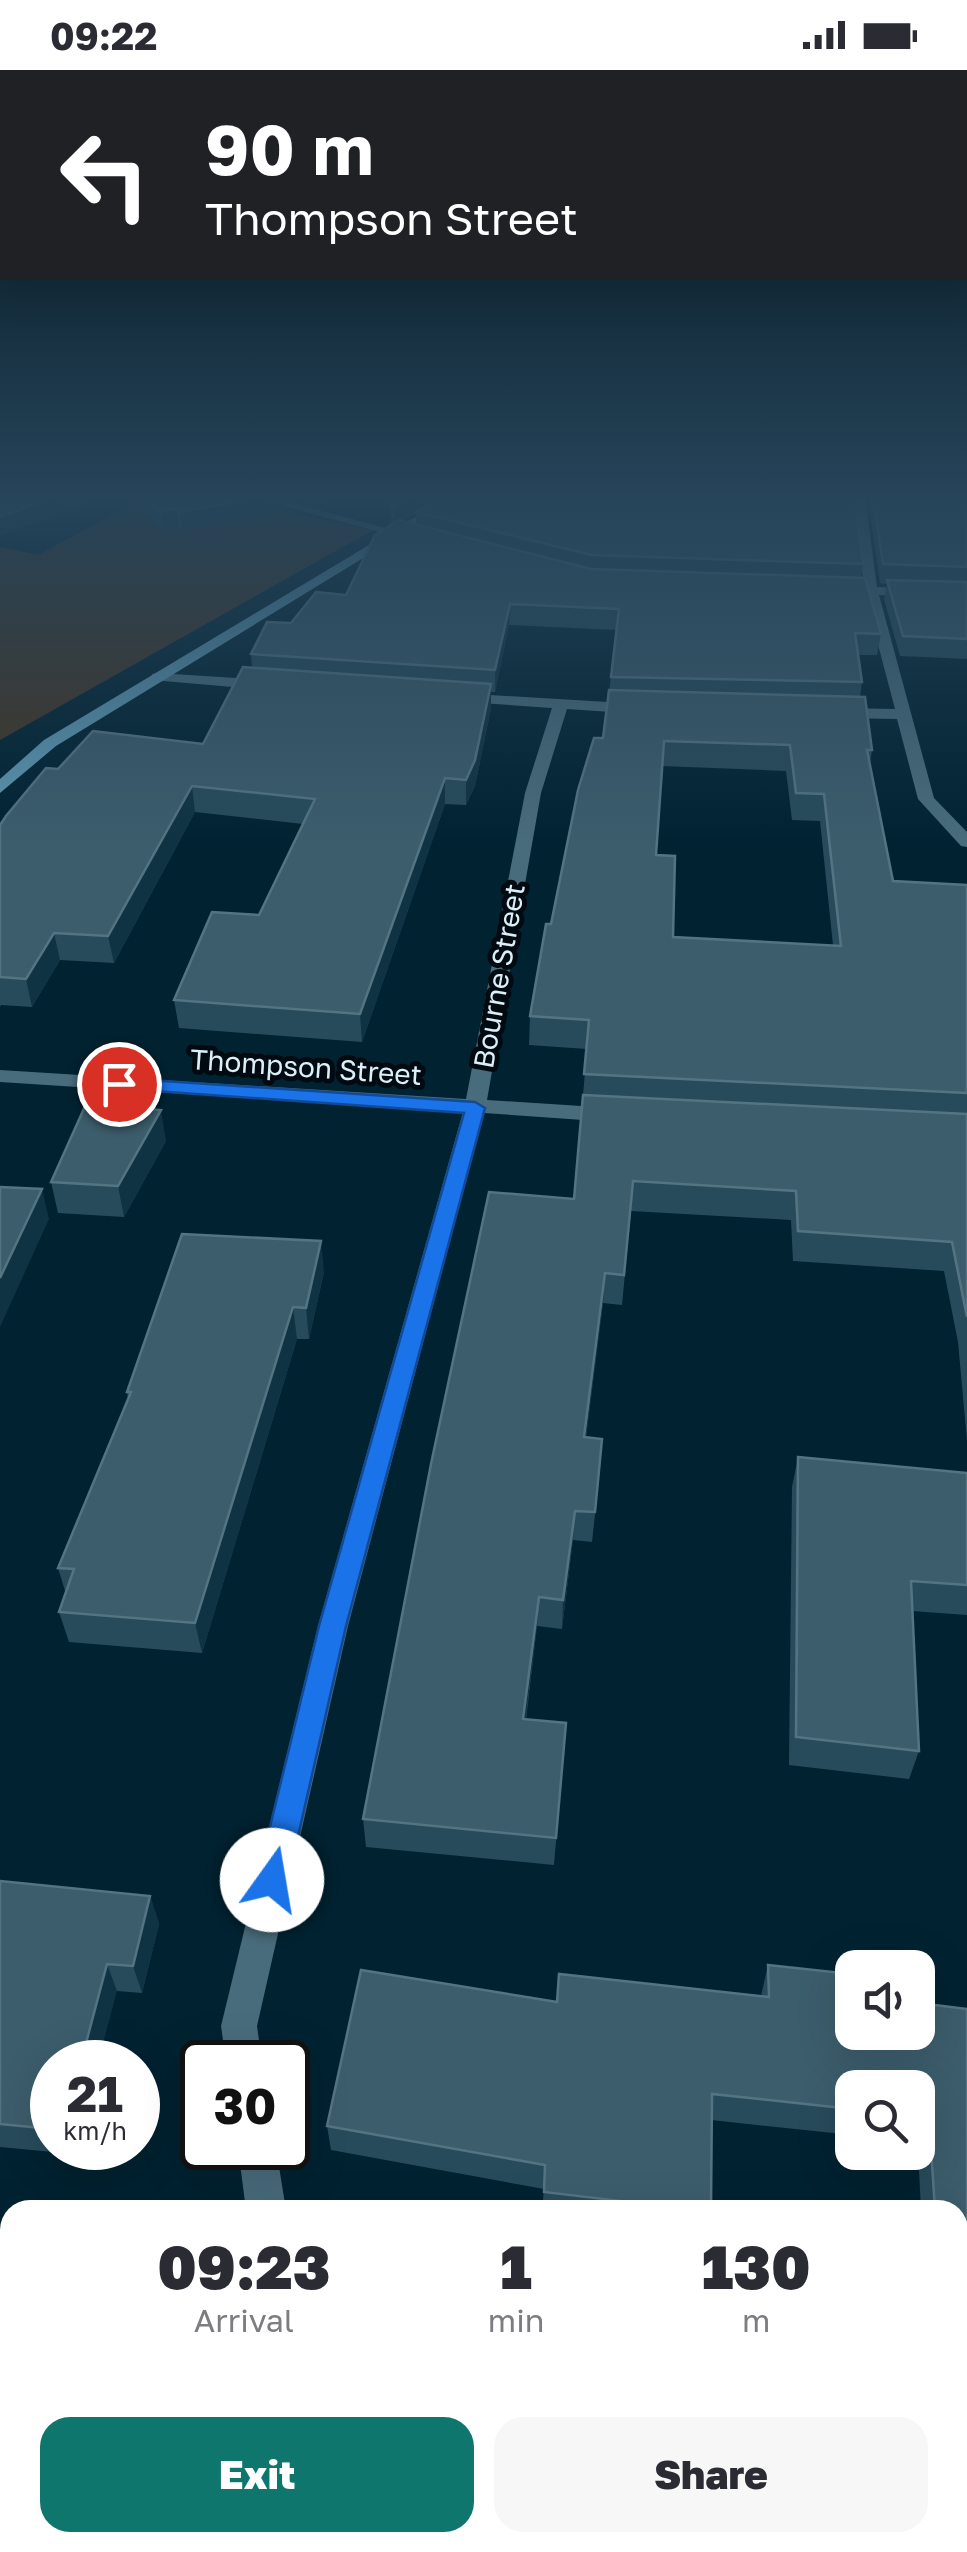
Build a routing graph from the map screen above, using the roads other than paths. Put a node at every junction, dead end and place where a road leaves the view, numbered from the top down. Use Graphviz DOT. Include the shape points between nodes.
graph roads {
  1 [pos="264,613"];
  2 [pos="877,613"];
  3 [pos="158,677"];
  4 [pos="292,686"];
  5 [pos="445,697"];
  6 [pos="560,705"];
  7 [pos="664,709"];
  8 [pos="822,713"];
  9 [pos="902,714"];
  10 [pos="0,788"];
  11 [pos="967,842"];
  12 [pos="0,1076"];
  13 [pos="475,1108"];
  14 [pos="632,1116"];
  15 [pos="241,2040"];
  16 [pos="260,2170"];
  17 [pos="265,2200"];
  1 -- 3 [label="main road"];
  2 -- 9 [label="street"];
  3 -- 4 [label="street"];
  3 -- 10 [label="main road" via="50,742"];
  5 -- 6 [label="street"];
  6 -- 7 [label="street"];
  6 -- 13 [label="street, Bourne Street" via="530,810"];
  8 -- 9 [label="street"];
  9 -- 11 [label="street" via="926,799"];
  12 -- 13 [label="street, Thompson Street"];
  13 -- 14 [label="street, Thompson Street"];
  13 -- 15 [label="street, Bourne Street" via="332,1626"];
  16 -- 17 [label="street"];
}
